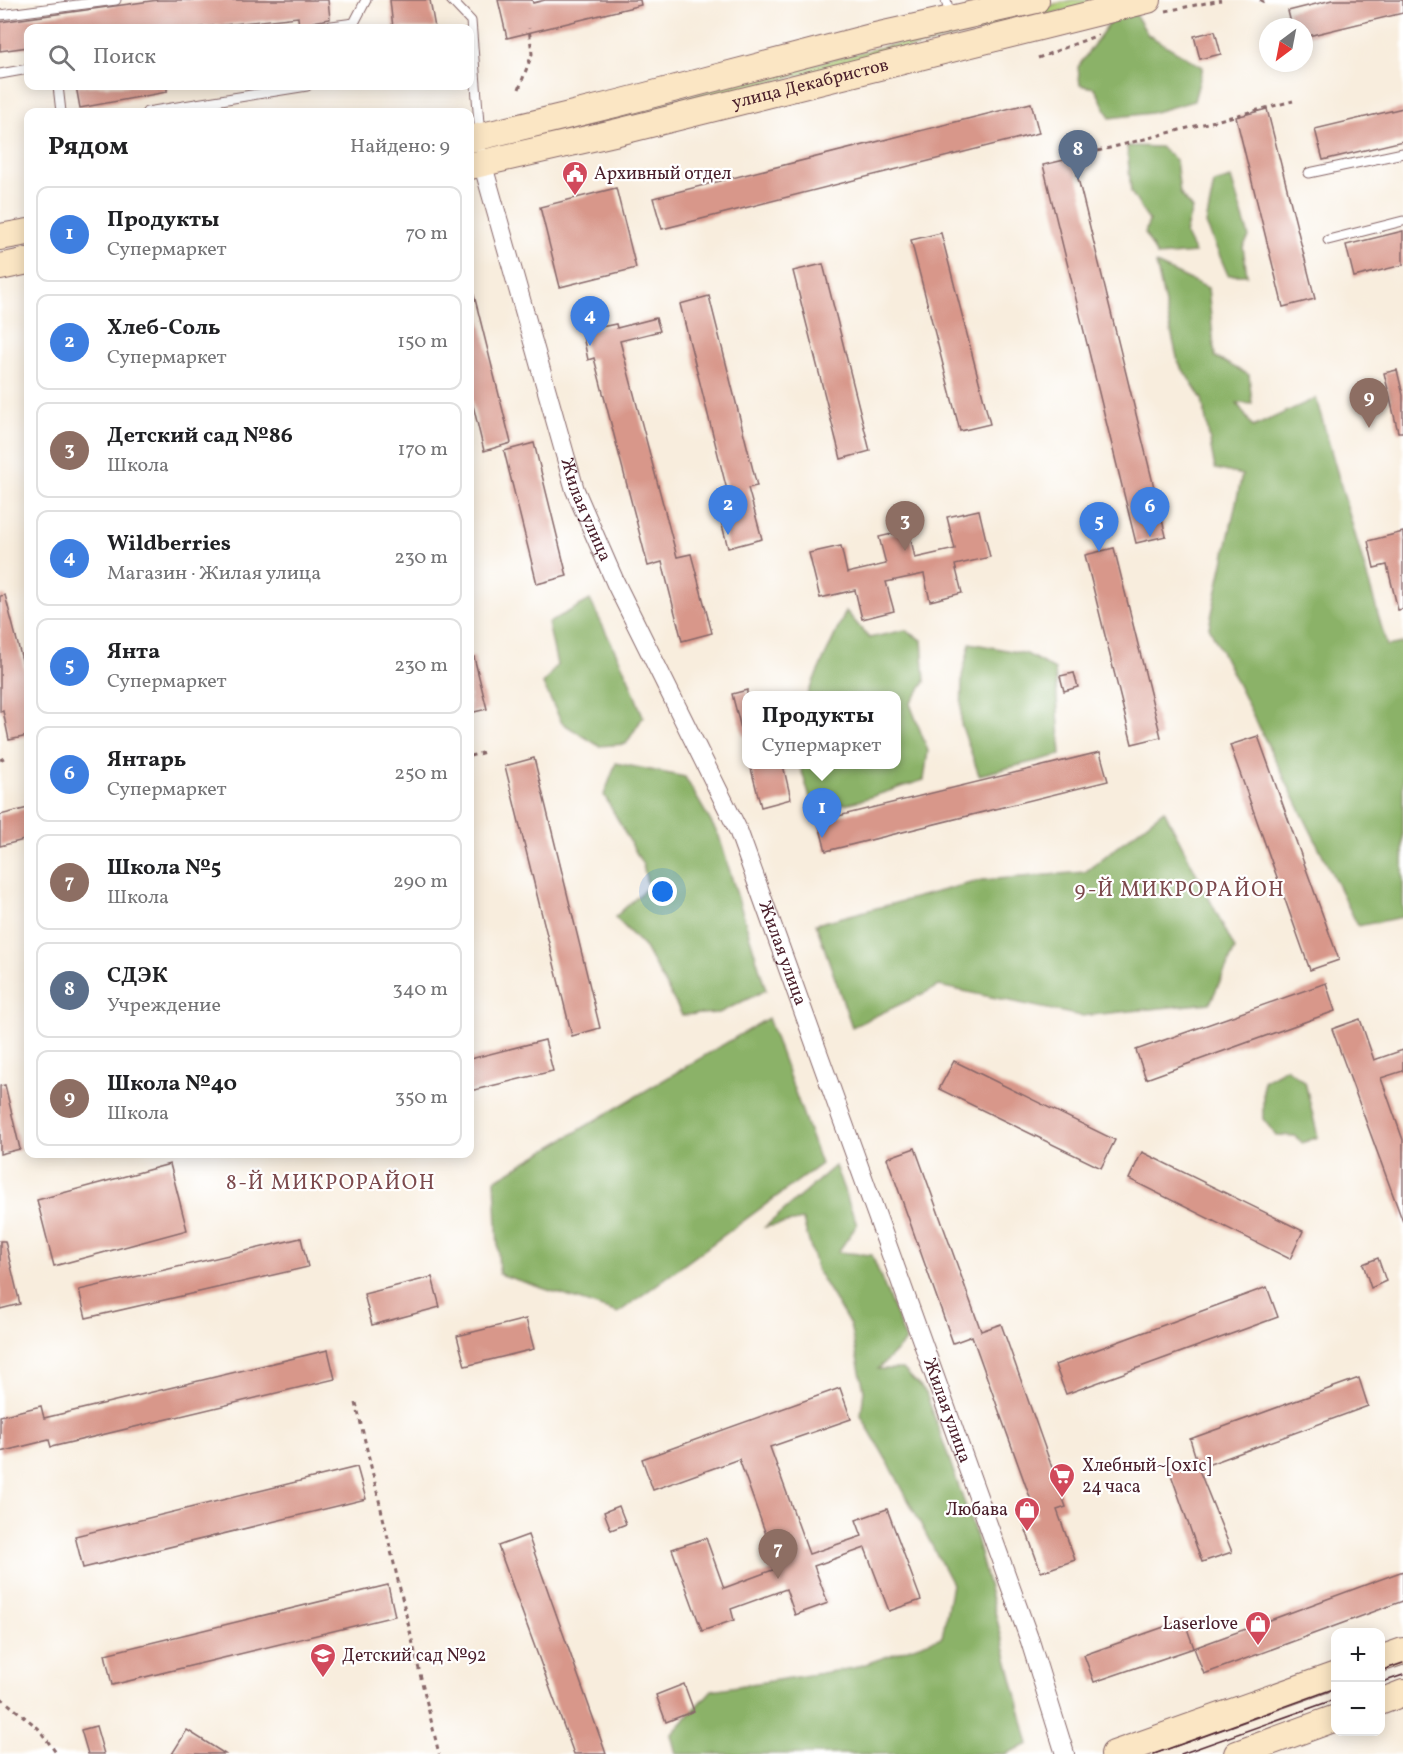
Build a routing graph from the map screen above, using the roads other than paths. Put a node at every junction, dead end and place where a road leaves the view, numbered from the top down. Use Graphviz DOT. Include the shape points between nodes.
graph roads {
  1 [pos="116,0"];
  2 [pos="366,0"];
  3 [pos="452,0"];
  4 [pos="1036,0"];
  5 [pos="1135,2"];
  6 [pos="948,10"];
  7 [pos="0,15"];
  8 [pos="347,24"];
  9 [pos="471,24"];
  10 [pos="24,70"];
  11 [pos="0,74"];
  12 [pos="58,90"];
  13 [pos="282,90"];
  14 [pos="472,90"];
  15 [pos="60,108"];
  16 [pos="172,108"];
  17 [pos="473,108"];
  18 [pos="474,138"];
  19 [pos="1403,153"];
  20 [pos="476,164"];
  21 [pos="1309,173"];
  22 [pos="1403,222"];
  23 [pos="24,233"];
  24 [pos="0,237"];
  25 [pos="1328,240"];
  26 [pos="24,262"];
  27 [pos="0,267"];
  28 [pos="1403,1651"];
  29 [pos="1385,1657"];
  30 [pos="1331,1676"];
  31 [pos="1403,1693"];
  32 [pos="1385,1700"];
  33 [pos="1331,1719"];
  34 [pos="1065,1754"];
  35 [pos="1114,1754"];
  36 [pos="1237,1754"];
  1 -- 7 [label="lane"];
  2 -- 8 [label="lane" via="354,23"];
  3 -- 9 [label="lane"];
  4 -- 6 [label="street, улица Декабристов"];
  5 -- 20 [label="street, улица Декабристов"];
  6 -- 18 [label="street, улица Декабристов" via="871,37"];
  10 -- 11 [label="lane"];
  12 -- 15 [label="lane"];
  13 -- 16 [label="lane"];
  14 -- 17 [label="lane"];
  18 -- 20 [label="lane"];
  19 -- 21 [label="lane"];
  20 -- 34 [label="street, Жилая улица" via="574,490 616,584 738,830 1030,1641"];
  22 -- 25 [label="lane"];
  23 -- 24 [label="street"];
  26 -- 27 [label="street"];
  28 -- 29 [label="street"];
  30 -- 35 [label="street"];
  31 -- 32 [label="street"];
  33 -- 36 [label="street"];
}
